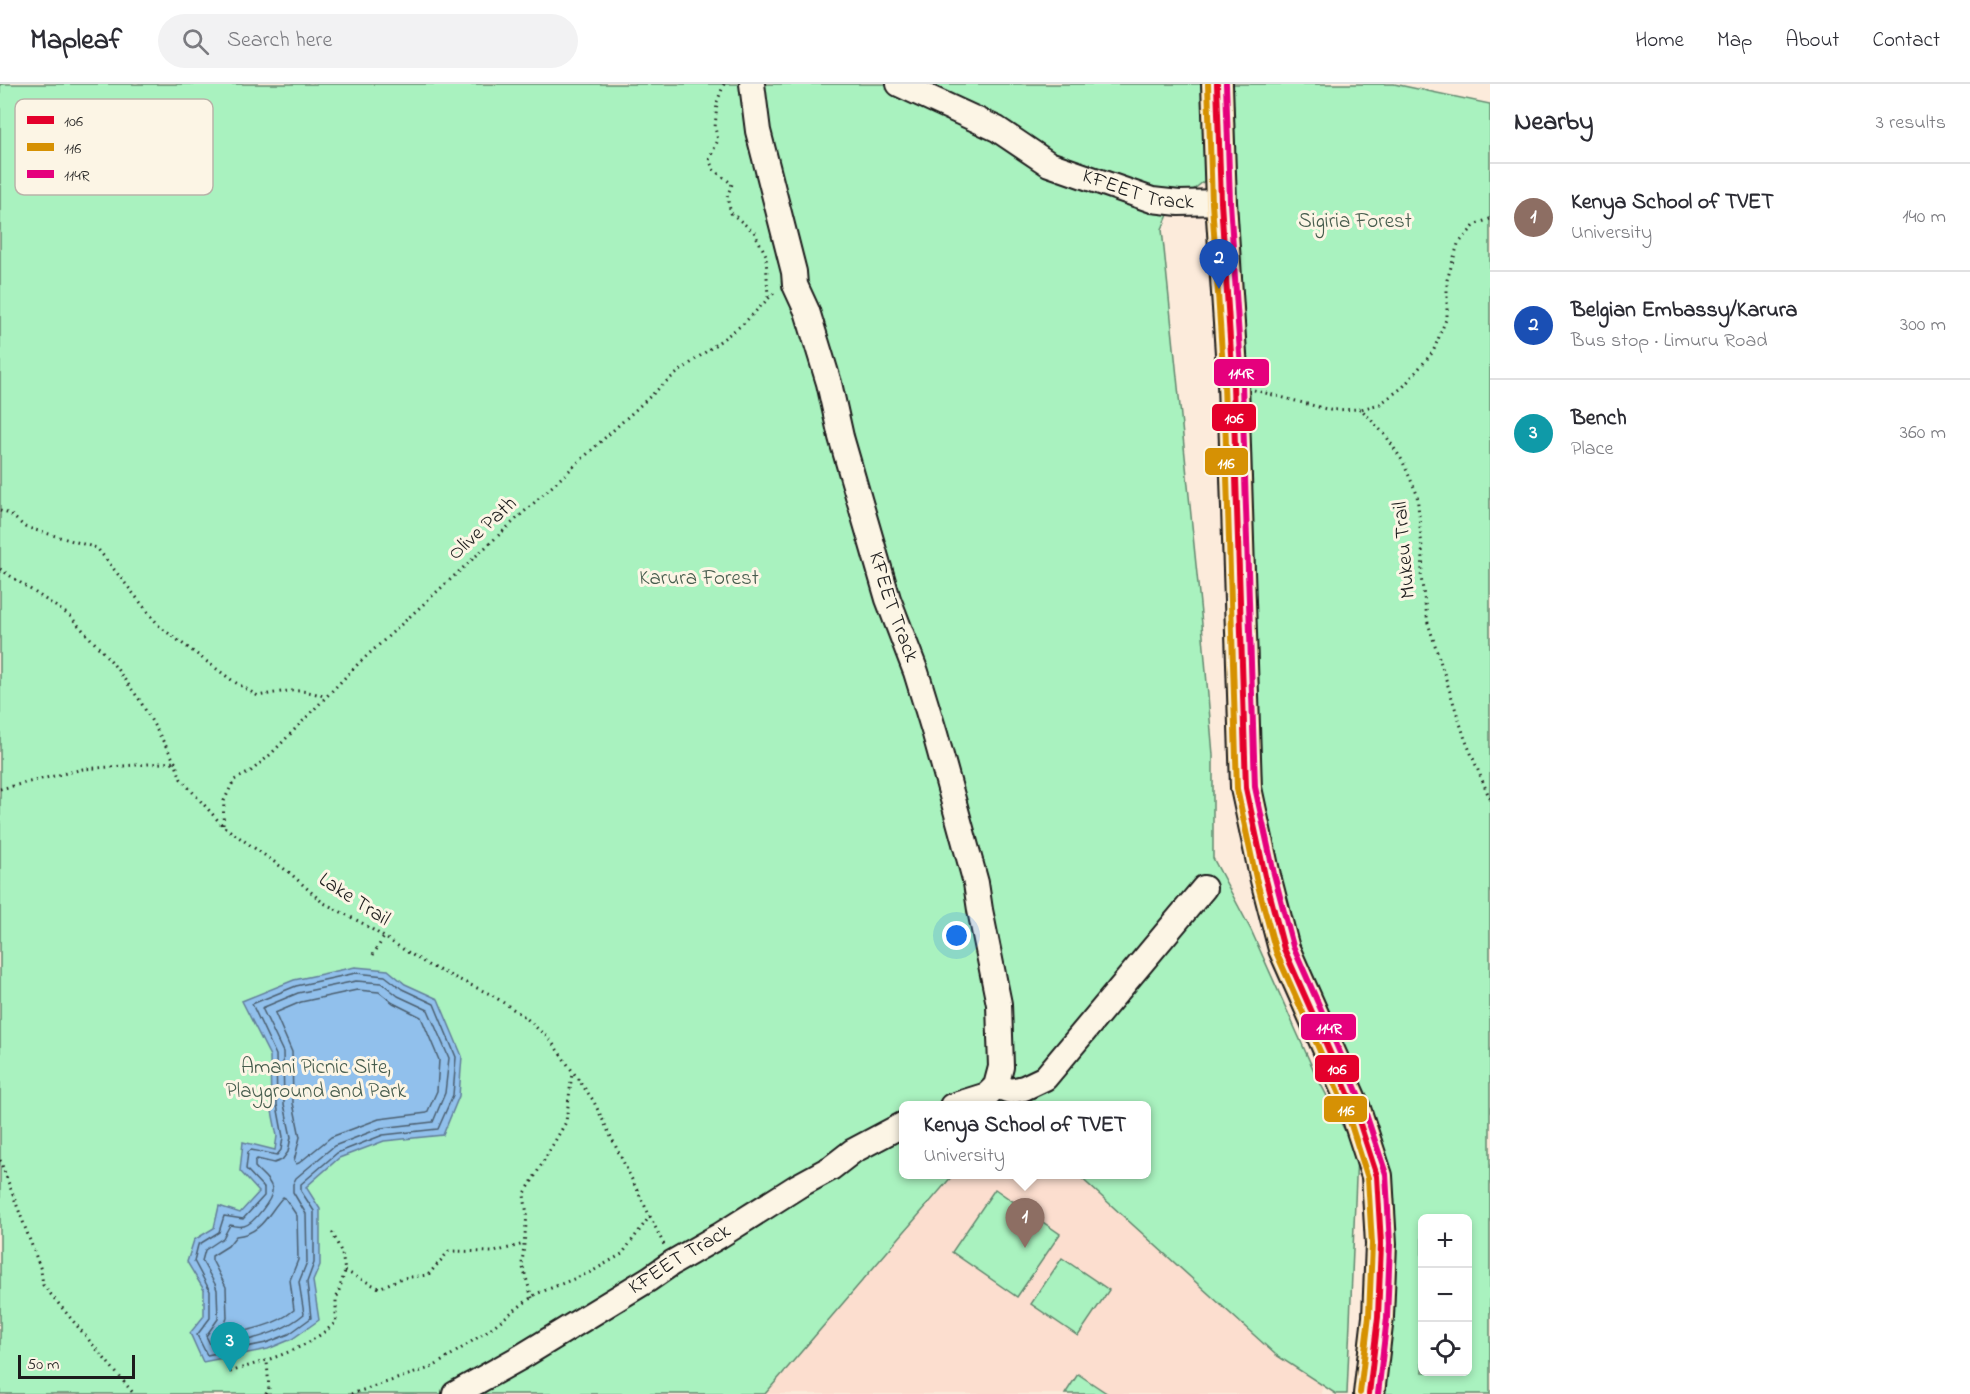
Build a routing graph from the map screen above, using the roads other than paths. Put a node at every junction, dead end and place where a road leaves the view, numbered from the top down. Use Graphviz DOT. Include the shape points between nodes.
graph roads {
  1 [pos="752,84"];
  2 [pos="899,84"];
  3 [pos="1217,84"];
  4 [pos="1221,202"];
  5 [pos="1204,888"];
  6 [pos="996,1086"];
  7 [pos="968,1101"];
  8 [pos="899,1126"];
  9 [pos="1368,1391"];
  10 [pos="455,1394"];
  1 -- 6 [label="street, KFEET Track" via="758,130 795,285 807,310 829,382 840,437 888,599 935,734 976,883 999,1004 1001,1067"];
  2 -- 4 [label="street, KFEET Track" via="997,129 1059,168 1152,200"];
  3 -- 4 [label="main road"];
  4 -- 9 [label="main road" via="1233,384 1246,788 1284,949 1355,1109 1377,1176 1381,1244 1378,1317"];
  5 -- 6 [label="street" via="1045,1078 1011,1091"];
  6 -- 7 [label="street" via="987,1095"];
  8 -- 10 [label="street, KFEET Track"];
}
